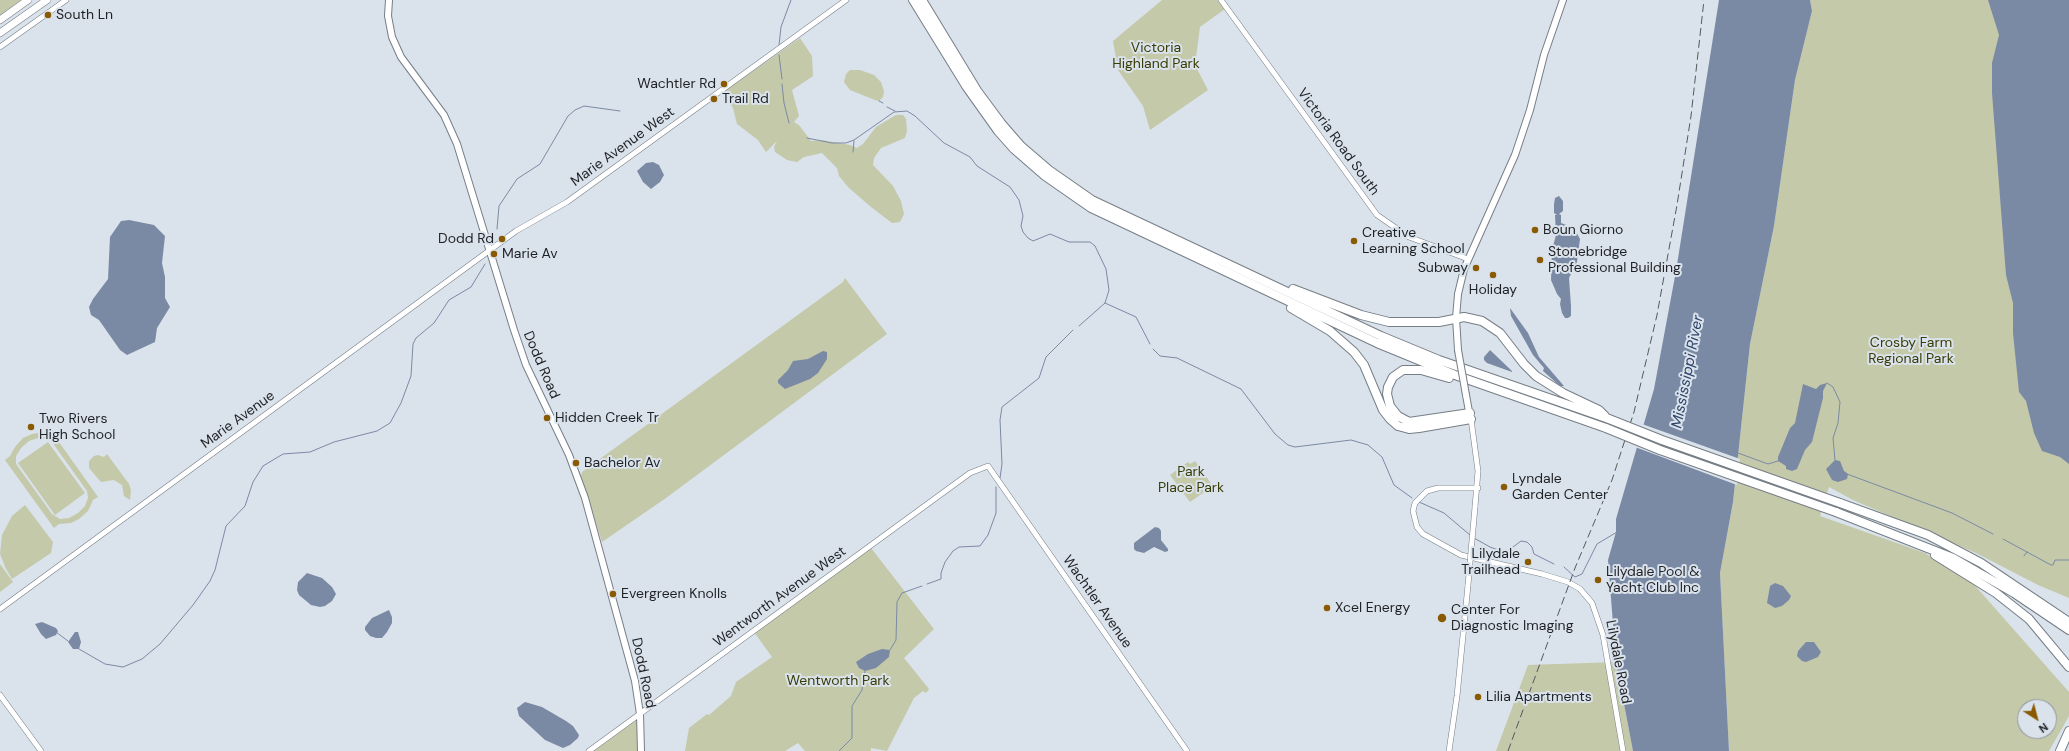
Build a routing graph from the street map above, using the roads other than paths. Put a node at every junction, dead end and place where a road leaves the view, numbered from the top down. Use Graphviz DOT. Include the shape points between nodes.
graph roads {
  1 [pos="28,0"];
  2 [pos="66,0"];
  3 [pos="388,0"];
  4 [pos="846,0"];
  5 [pos="913,0"];
  6 [pos="922,0"];
  7 [pos="1221,0"];
  8 [pos="1563,0"];
  9 [pos="45,1"];
  10 [pos="0,20"];
  11 [pos="0,33"];
  12 [pos="0,47"];
  13 [pos="489,250"];
  14 [pos="1468,259"];
  15 [pos="1241,270"];
  16 [pos="1245,281"];
  17 [pos="1456,318"];
  18 [pos="1470,416"];
  19 [pos="1609,419"];
  20 [pos="1602,427"];
  21 [pos="988,466"];
  22 [pos="1478,488"];
  23 [pos="1915,541"];
  24 [pos="0,609"];
  25 [pos="2069,622"];
  26 [pos="2069,630"];
  27 [pos="2069,667"];
  28 [pos="0,695"];
  29 [pos="640,714"];
  30 [pos="2069,731"];
  31 [pos="41,751"];
  32 [pos="589,751"];
  33 [pos="641,751"];
  34 [pos="1187,751"];
  35 [pos="1449,751"];
  36 [pos="1623,751"];
  37 [pos="2060,751"];
  1 -- 10 [label="highway"];
  2 -- 12 [label="street"];
  3 -- 13 [label="main road, Dodd Road" via="392,37 401,57 448,123 457,144"];
  4 -- 13 [label="street, Marie Avenue West" via="567,202 516,231"];
  5 -- 16 [label="highway" via="966,86 998,131 1045,176 1091,208"];
  6 -- 15 [label="highway" via="978,92 1001,123 1021,146 1049,170 1092,200"];
  7 -- 14 [label="street, Victoria Road South" via="1377,215 1409,238"];
  8 -- 14 [label="main road" via="1515,155"];
  9 -- 11 [label="highway"];
  13 -- 24 [label="street, Marie Avenue"];
  13 -- 29 [label="main road, Dodd Road" via="526,365 569,455 585,498 635,681"];
  14 -- 17 [label="main road" via="1458,294"];
  15 -- 17 [label="highway" via="1375,319 1414,323"];
  15 -- 19 [label="highway" via="1381,336 1439,360"];
  16 -- 18 [label="highway" via="1343,340 1364,365 1384,410 1398,426 1419,428"];
  16 -- 20 [label="highway" via="1437,368"];
  17 -- 18 [label="main road, bridge" via="1458,350"];
  17 -- 19 [label="highway" via="1474,319 1489,324 1500,333 1536,376 1563,393 1599,410"];
  18 -- 20 [label="highway" via="1409,422 1393,411 1388,400 1388,387 1393,377 1403,370 1421,370 1579,423"];
  18 -- 22 [label="street" via="1477,453"];
  19 -- 25 [label="highway, bridge" via="1905,526 2003,577"];
  20 -- 23 [label="highway, bridge"];
  21 -- 29 [label="street, Wentworth Avenue West" via="970,473"];
  21 -- 34 [label="street, Wachtler Avenue"];
  22 -- 35 [label="street, bridge"];
  22 -- 36 [label="street, Lilydale Road" via="1438,488 1427,491 1415,502 1413,510 1417,527 1423,534 1461,555 1542,574 1568,582 1580,589 1592,603 1603,635"];
  23 -- 26 [label="highway" via="1990,578"];
  23 -- 27 [label="highway" via="1996,593 2024,615"];
  28 -- 31 [label="street"];
  29 -- 32 [label="street, Wentworth Avenue West"];
  29 -- 33 [label="main road, Dodd Road"];
  30 -- 37 [label="highway"];
}
